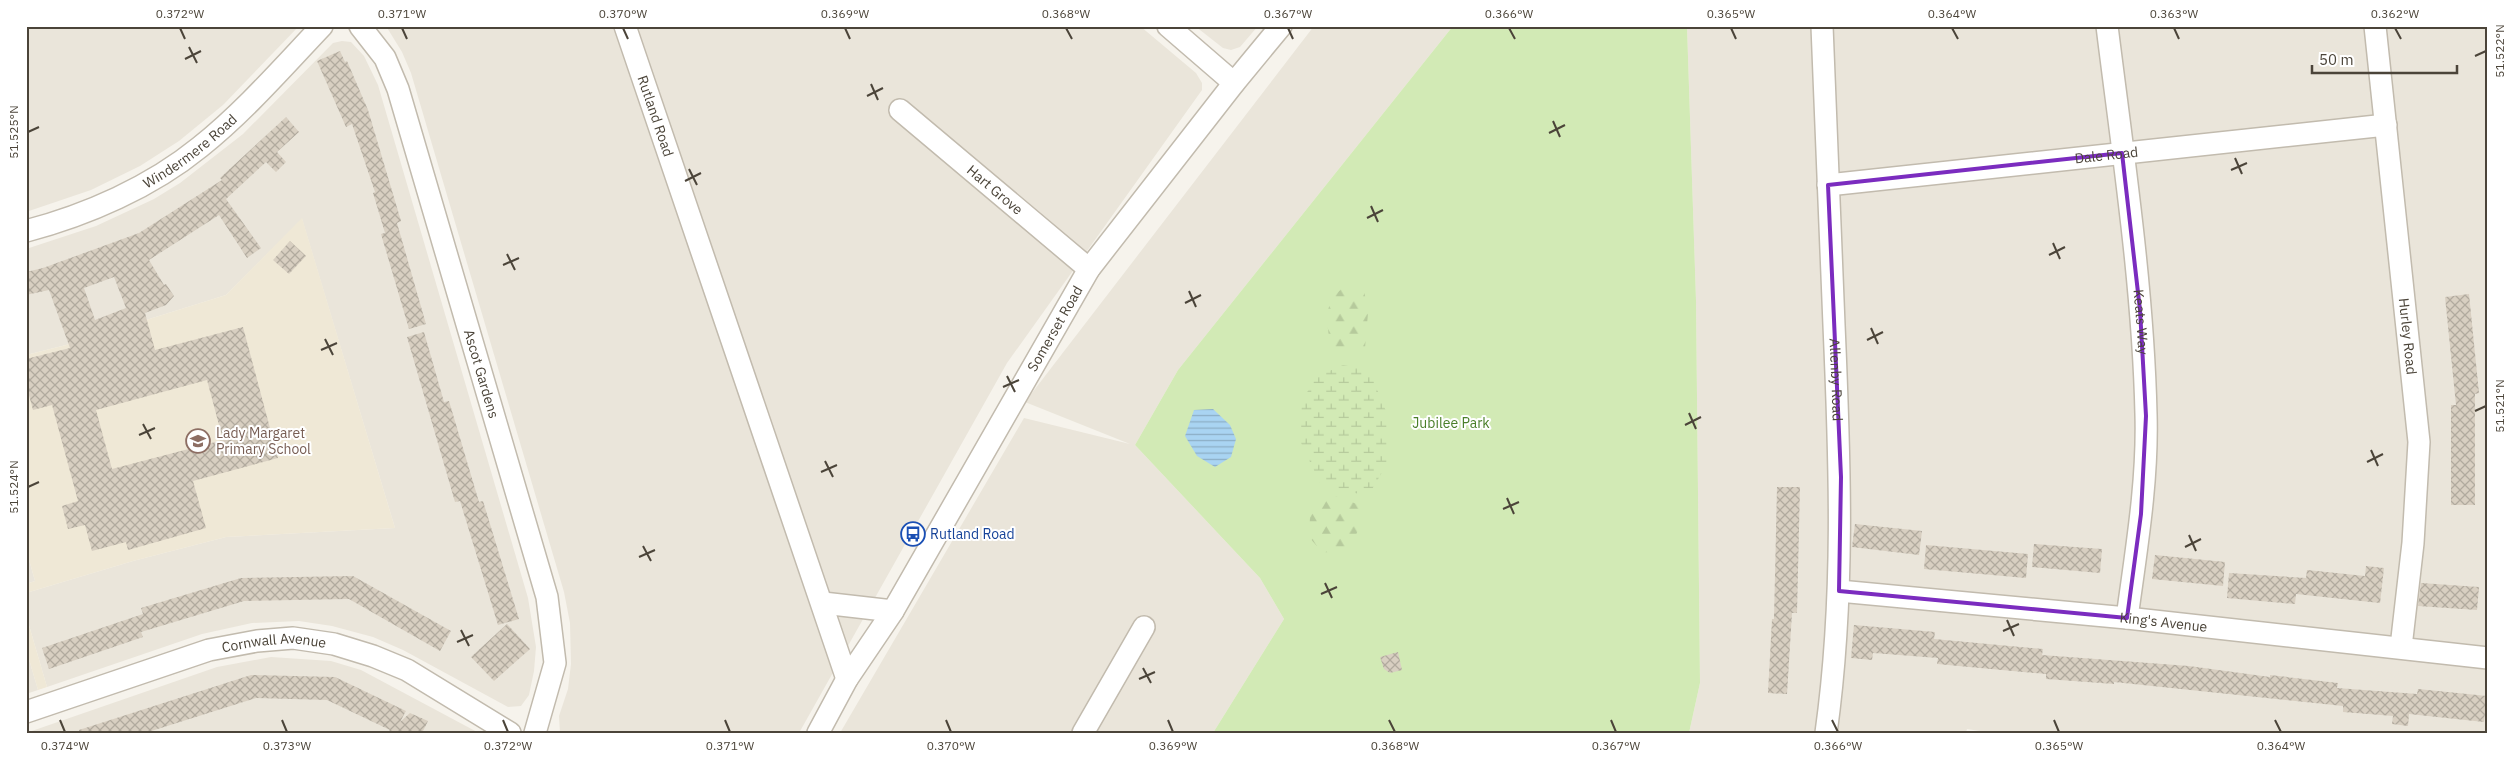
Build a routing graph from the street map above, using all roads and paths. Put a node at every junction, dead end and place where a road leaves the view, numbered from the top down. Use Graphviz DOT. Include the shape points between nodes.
graph roads {
  1 [pos="322,26"];
  2 [pos="360,26"];
  3 [pos="625,26"];
  4 [pos="1168,26"];
  5 [pos="1281,26"];
  6 [pos="1822,26"];
  7 [pos="2107,26"];
  8 [pos="2374,26"];
  9 [pos="1234,82"];
  10 [pos="900,110"];
  11 [pos="2386,125"];
  12 [pos="2122,153"];
  13 [pos="1828,185"];
  14 [pos="26,231"];
  15 [pos="1089,269"];
  16 [pos="1839,590"];
  17 [pos="824,603"];
  18 [pos="893,611"];
  19 [pos="2127,618"];
  20 [pos="1144,627"];
  21 [pos="2401,648"];
  22 [pos="2488,658"];
  23 [pos="848,679"];
  24 [pos="26,712"];
  25 [pos="510,733"];
  26 [pos="535,733"];
  27 [pos="818,733"];
  28 [pos="1084,733"];
  29 [pos="1826,733"];
  1 -- 14 [label="street, Windermere Road" via="235,117 159,176 92,209"];
  2 -- 26 [label="street, Ascot Gardens" via="385,58 398,89 547,597 555,663"];
  3 -- 17 [label="street, Rutland Road"];
  4 -- 9 [label="street"];
  5 -- 9 [label="street, Somerset Road"];
  6 -- 13 [label="street, Allenby Road"];
  7 -- 12 [label="street, Keats Way"];
  8 -- 11 [label="street, Hurley Road"];
  9 -- 15 [label="street, Somerset Road"];
  10 -- 15 [label="street, Hart Grove"];
  11 -- 12 [label="street, Dale Road"];
  11 -- 21 [label="street, Hurley Road" via="2419,442 2413,543"];
  12 -- 13 [label="street, Dale Road"];
  12 -- 19 [label="street, Keats Way" via="2140,310 2146,416 2142,514"];
  13 -- 16 [label="street, Allenby Road" via="1841,477"];
  15 -- 18 [label="street, Somerset Road"];
  16 -- 19 [label="street, King's Avenue"];
  16 -- 29 [label="street, Allenby Road" via="1834,673"];
  17 -- 18 [label="street"];
  17 -- 23 [label="street, Rutland Road"];
  18 -- 23 [label="street, Somerset Road"];
  19 -- 21 [label="street, King's Avenue"];
  20 -- 28 [label="street"];
  21 -- 22 [label="street, King's Avenue"];
  23 -- 27 [label="street, Somerset Road"];
  24 -- 25 [label="street, Cornwall Avenue" via="209,650 293,638 334,644 407,670"];
}
